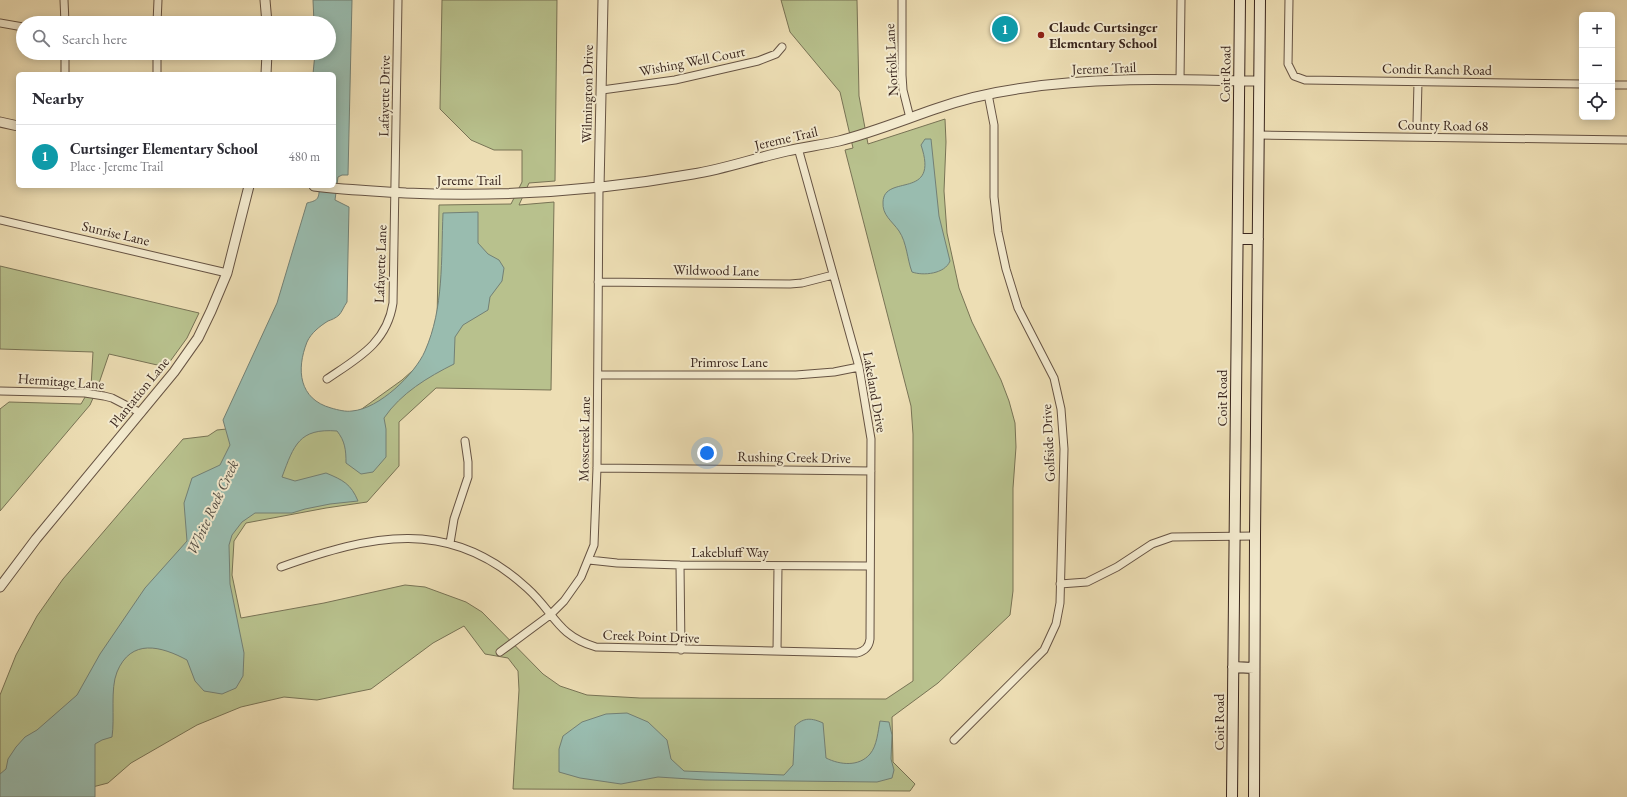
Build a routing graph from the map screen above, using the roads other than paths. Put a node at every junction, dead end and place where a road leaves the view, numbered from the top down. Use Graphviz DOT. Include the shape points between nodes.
graph roads {
  1 [pos="64,0"];
  2 [pos="158,0"];
  3 [pos="266,0"];
  4 [pos="398,0"];
  5 [pos="603,0"];
  6 [pos="902,0"];
  7 [pos="1181,0"];
  8 [pos="1240,0"];
  9 [pos="1260,0"];
  10 [pos="1289,0"];
  11 [pos="65,16"];
  12 [pos="157,16"];
  13 [pos="267,16"];
  14 [pos="0,23"];
  15 [pos="16,26"];
  16 [pos="782,47"];
  17 [pos="65,60"];
  18 [pos="157,60"];
  19 [pos="267,60"];
  20 [pos="65,72"];
  21 [pos="157,72"];
  22 [pos="266,72"];
  23 [pos="1180,80"];
  24 [pos="1239,81"];
  25 [pos="1259,81"];
  26 [pos="1418,82"];
  27 [pos="1579,84"];
  28 [pos="1615,84"];
  29 [pos="1627,85"];
  30 [pos="602,90"];
  31 [pos="988,94"];
  32 [pos="910,118"];
  33 [pos="0,122"];
  34 [pos="1417,123"];
  35 [pos="16,126"];
  36 [pos="1259,136"];
  37 [pos="1627,140"];
  38 [pos="798,148"];
  39 [pos="248,188"];
  40 [pos="332,188"];
  41 [pos="599,188"];
  42 [pos="395,192"];
  43 [pos="0,220"];
  44 [pos="1238,239"];
  45 [pos="1258,239"];
  46 [pos="227,273"];
  47 [pos="833,275"];
  48 [pos="598,282"];
  49 [pos="859,367"];
  50 [pos="598,375"];
  51 [pos="327,379"];
  52 [pos="0,391"];
  53 [pos="141,413"];
  54 [pos="465,441"];
  55 [pos="597,468"];
  56 [pos="871,471"];
  57 [pos="1235,536"];
  58 [pos="1255,536"];
  59 [pos="450,543"];
  60 [pos="589,560"];
  61 [pos="680,565"];
  62 [pos="778,566"];
  63 [pos="870,566"];
  64 [pos="281,567"];
  65 [pos="1060,584"];
  66 [pos="0,587"];
  67 [pos="550,616"];
  68 [pos="868,648"];
  69 [pos="681,650"];
  70 [pos="777,651"];
  71 [pos="500,652"];
  72 [pos="1233,667"];
  73 [pos="1254,668"];
  74 [pos="954,740"];
  75 [pos="1232,797"];
  76 [pos="1254,797"];
  1 -- 11 [label="street"];
  2 -- 12 [label="street"];
  3 -- 13 [label="street"];
  4 -- 42 [label="street, Lafayette Drive"];
  5 -- 30 [label="street, Wilmington Drive"];
  6 -- 32 [label="street, Norfolk Lane" via="903,90"];
  7 -- 23 [label="street"];
  8 -- 24 [label="main road, Coit Road"];
  9 -- 25 [label="main road"];
  10 -- 26 [label="street, Condit Ranch Road" via="1288,64 1293,75 1305,80"];
  14 -- 15 [label="street"];
  16 -- 30 [label="street, Wishing Well Court" via="776,54 758,61 675,80"];
  17 -- 20 [label="street"];
  18 -- 21 [label="street"];
  19 -- 22 [label="street"];
  23 -- 24 [label="street, Jereme Trail"];
  23 -- 31 [label="street, Jereme Trail" via="1063,83"];
  24 -- 25 [label="street, Jereme Trail"];
  24 -- 44 [label="main road, Coit Road"];
  25 -- 36 [label="main road"];
  26 -- 27 [label="street, Condit Ranch Road"];
  26 -- 34 [label="street"];
  28 -- 29 [label="street"];
  30 -- 41 [label="street, Wilmington Drive"];
  31 -- 32 [label="street, Jereme Trail" via="942,106"];
  31 -- 65 [label="street, Golfside Drive" via="994,125 994,197 1006,269 1018,308 1054,378 1061,409 1064,449"];
  32 -- 38 [label="street, Jereme Trail" via="855,137"];
  33 -- 35 [label="street"];
  36 -- 37 [label="street, County Road 68"];
  36 -- 45 [label="main road"];
  38 -- 41 [label="street, Jereme Trail" via="726,168"];
  38 -- 47 [label="street, Lakeland Drive"];
  39 -- 46 [label="street, Plantation Lane"];
  40 -- 42 [label="street, Jereme Trail"];
  41 -- 42 [label="street, Jereme Trail" via="508,194"];
  41 -- 48 [label="street, Mosscreek Lane"];
  42 -- 51 [label="street, Lafayette Lane" via="393,303 389,321 366,352"];
  43 -- 46 [label="street, Sunrise Lane"];
  44 -- 45 [label="main road"];
  44 -- 57 [label="main road, Coit Road"];
  45 -- 58 [label="main road"];
  46 -- 53 [label="street, Plantation Lane" via="198,338"];
  47 -- 48 [label="street, Wildwood Lane" via="790,284"];
  47 -- 49 [label="street, Lakeland Drive"];
  48 -- 50 [label="street, Mosscreek Lane"];
  49 -- 50 [label="street, Primrose Lane" via="796,376"];
  49 -- 56 [label="street, Lakeland Drive" via="869,425"];
  50 -- 55 [label="street, Mosscreek Lane"];
  52 -- 53 [label="street, Hermitage Lane" via="84,393 104,396"];
  53 -- 66 [label="street, Plantation Lane" via="36,538"];
  54 -- 59 [label="street" via="468,477 454,519"];
  55 -- 56 [label="street, Rushing Creek Drive"];
  55 -- 60 [label="street, Mosscreek Lane" via="594,544"];
  56 -- 63 [label="street, Lakeland Drive"];
  57 -- 58 [label="street"];
  57 -- 65 [label="street" via="1172,537 1152,544 1117,567 1087,582"];
  57 -- 72 [label="main road, Coit Road"];
  58 -- 73 [label="main road"];
  59 -- 64 [label="street, Creek Point Drive" via="421,538 382,539 354,544"];
  59 -- 67 [label="street, Creek Point Drive" via="472,551 505,570 536,597"];
  60 -- 61 [label="street, Lakebluff Way"];
  60 -- 67 [label="street, Mosscreek Lane" via="576,586"];
  61 -- 62 [label="street, Lakebluff Way"];
  61 -- 69 [label="street"];
  62 -- 63 [label="street, Lakebluff Way"];
  62 -- 70 [label="street"];
  63 -- 68 [label="street, Lakeland Drive"];
  65 -- 74 [label="street, Golfside Drive" via="1056,624 1044,650"];
  67 -- 69 [label="street, Creek Point Drive" via="575,639 596,648"];
  67 -- 71 [label="street, Mosscreek Lane"];
  68 -- 70 [label="street, Creek Point Drive" via="857,653"];
  69 -- 70 [label="street, Creek Point Drive"];
  72 -- 73 [label="main road"];
  72 -- 75 [label="main road, Coit Road"];
  73 -- 76 [label="main road"];
}
